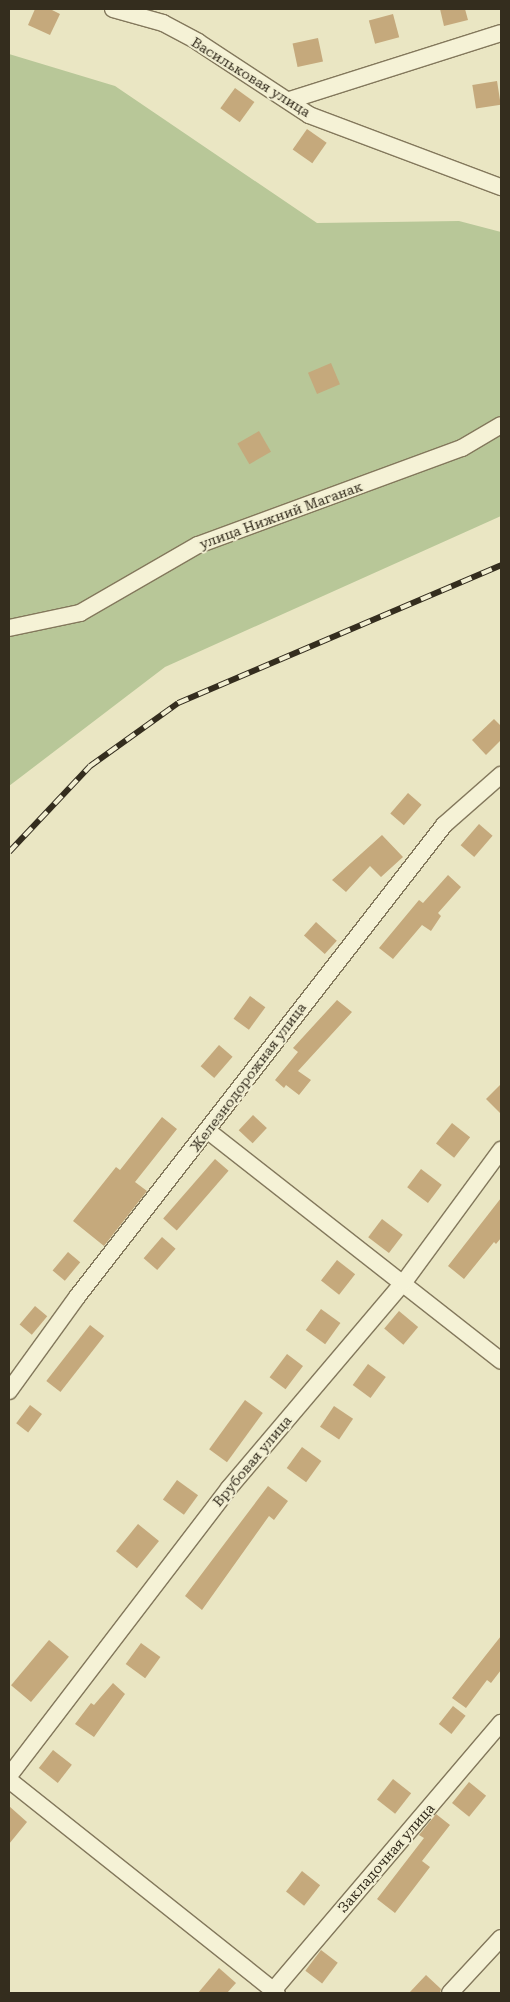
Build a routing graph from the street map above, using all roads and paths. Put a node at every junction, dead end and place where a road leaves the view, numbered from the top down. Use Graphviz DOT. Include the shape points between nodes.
graph roads {
  1 [pos="113,9"];
  2 [pos="501,33"];
  3 [pos="290,100"];
  4 [pos="501,187"];
  5 [pos="501,425"];
  6 [pos="9,628"];
  7 [pos="501,775"];
  8 [pos="208,1130"];
  9 [pos="501,1150"];
  10 [pos="404,1282"];
  11 [pos="501,1361"];
  12 [pos="9,1391"];
  13 [pos="501,1723"];
  14 [pos="9,1776"];
  15 [pos="9,1780"];
  16 [pos="501,1938"];
  17 [pos="274,1992"];
  18 [pos="450,1993"];
  1 -- 3 [label="street, Васильковая улица" via="163,23"];
  2 -- 3 [label="street"];
  3 -- 4 [label="street, Васильковая улица" via="309,115"];
  5 -- 6 [label="street, улица Нижний Маганак" via="462,448 198,544 80,613"];
  7 -- 8 [label="street, Железнодорожная улица" via="444,825"];
  8 -- 10 [label="street"];
  8 -- 12 [label="street, Железнодорожная улица" via="77,1297"];
  9 -- 10 [label="street, Врубовая улица"];
  10 -- 11 [label="street"];
  10 -- 14 [label="street, Врубовая улица" via="229,1488"];
  13 -- 17 [label="street, Закладочная улица"];
  15 -- 17 [label="street"];
  16 -- 18 [label="street"];
}
